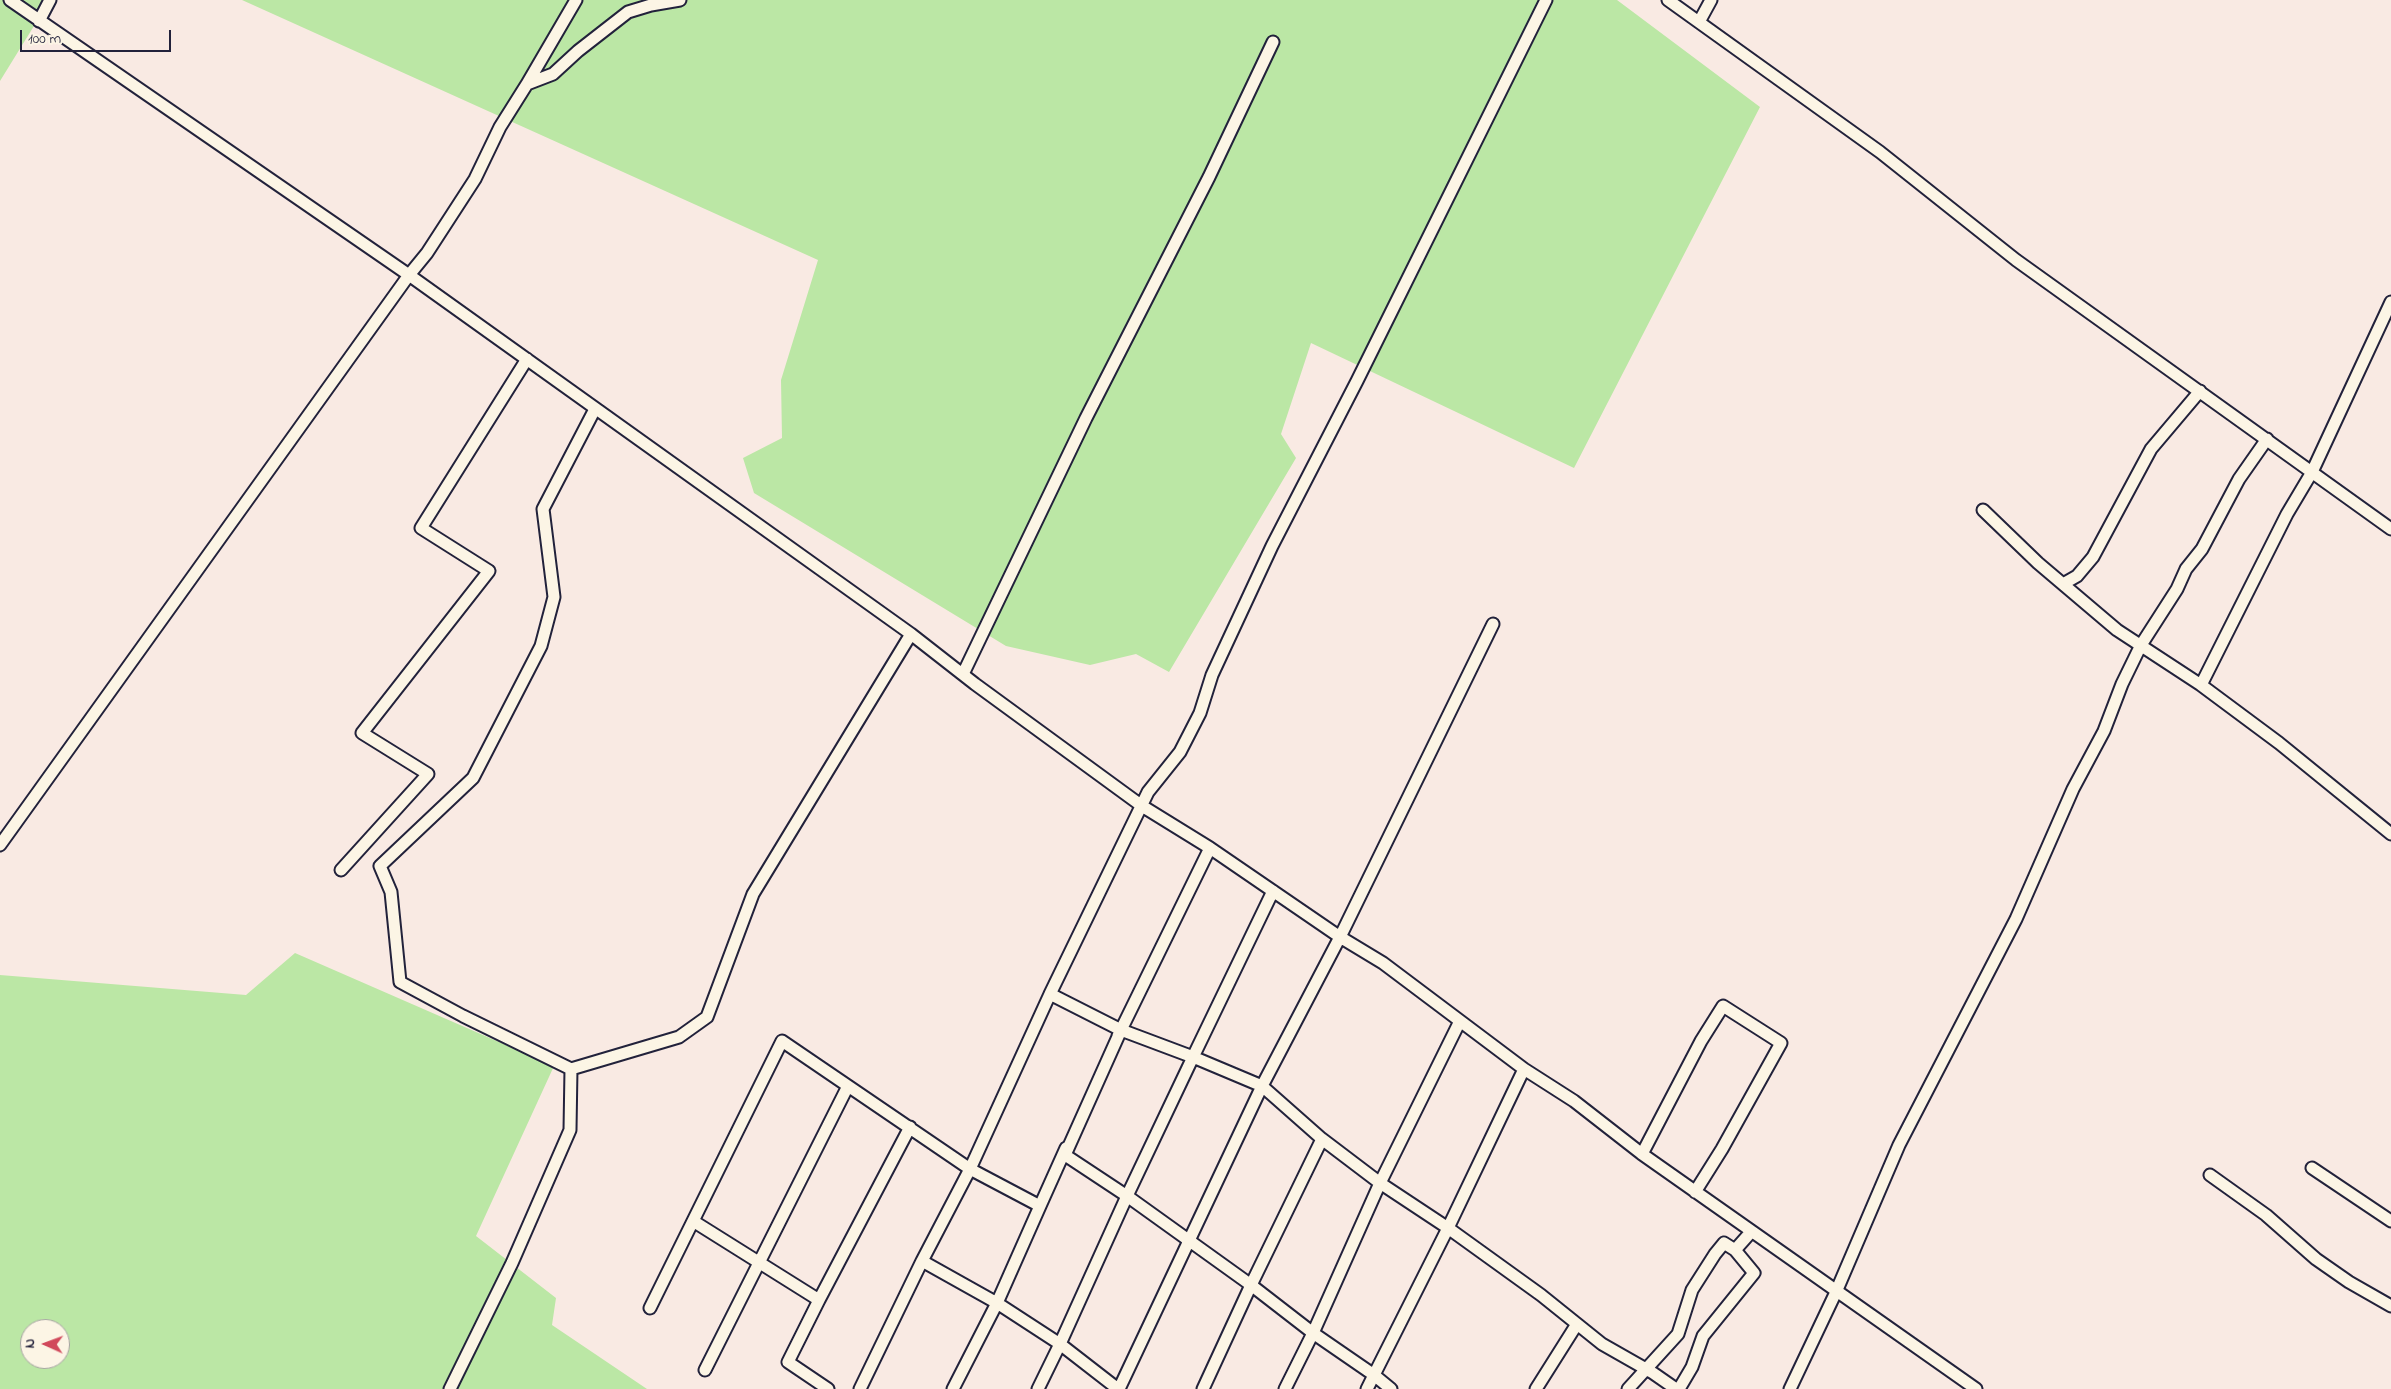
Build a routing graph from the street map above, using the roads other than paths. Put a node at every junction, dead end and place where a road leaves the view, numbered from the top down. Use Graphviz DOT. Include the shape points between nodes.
graph roads {
  1 [pos="10,0"];
  2 [pos="50,0"];
  3 [pos="576,0"];
  4 [pos="680,0"];
  5 [pos="1546,0"];
  6 [pos="1668,0"];
  7 [pos="1711,0"];
  8 [pos="39,21"];
  9 [pos="1699,22"];
  10 [pos="1273,42"];
  11 [pos="527,84"];
  12 [pos="409,275"];
  13 [pos="2391,302"];
  14 [pos="526,360"];
  15 [pos="2200,391"];
  16 [pos="595,409"];
  17 [pos="2267,440"];
  18 [pos="2312,472"];
  19 [pos="1983,510"];
  20 [pos="2391,529"];
  21 [pos="2063,584"];
  22 [pos="1494,624"];
  23 [pos="911,634"];
  24 [pos="2141,645"];
  25 [pos="963,674"];
  26 [pos="2201,685"];
  27 [pos="1142,806"];
  28 [pos="2391,834"];
  29 [pos="0,844"];
  30 [pos="1210,848"];
  31 [pos="341,870"];
  32 [pos="1273,891"];
  33 [pos="1340,937"];
  34 [pos="1050,994"];
  35 [pos="1460,1021"];
  36 [pos="1121,1030"];
  37 [pos="1193,1057"];
  38 [pos="571,1069"];
  39 [pos="1524,1070"];
  40 [pos="848,1086"];
  41 [pos="1262,1086"];
  42 [pos="910,1127"];
  43 [pos="1322,1139"];
  44 [pos="1642,1154"];
  45 [pos="2312,1168"];
  46 [pos="970,1169"];
  47 [pos="2210,1175"];
  48 [pos="1380,1184"];
  49 [pos="1695,1192"];
  50 [pos="1127,1196"];
  51 [pos="1040,1206"];
  52 [pos="693,1221"];
  53 [pos="2391,1221"];
  54 [pos="1448,1228"];
  55 [pos="1752,1232"];
  56 [pos="1189,1242"];
  57 [pos="1735,1250"];
  58 [pos="758,1260"];
  59 [pos="922,1261"];
  60 [pos="1251,1285"];
  61 [pos="1836,1292"];
  62 [pos="819,1300"];
  63 [pos="997,1304"];
  64 [pos="2391,1306"];
  65 [pos="650,1308"];
  66 [pos="1577,1324"];
  67 [pos="1313,1333"];
  68 [pos="1060,1344"];
  69 [pos="704,1370"];
  70 [pos="1644,1370"];
  71 [pos="1374,1375"];
  72 [pos="450,1389"];
  73 [pos="828,1389"];
  74 [pos="860,1389"];
  75 [pos="952,1389"];
  76 [pos="1038,1389"];
  77 [pos="1119,1389"];
  78 [pos="1203,1389"];
  79 [pos="1285,1389"];
  80 [pos="1367,1389"];
  81 [pos="1392,1389"];
  82 [pos="1536,1389"];
  83 [pos="1628,1389"];
  84 [pos="1678,1389"];
  85 [pos="1790,1389"];
  86 [pos="1976,1389"];
  1 -- 8 [label="street"];
  2 -- 8 [label="street"];
  3 -- 11 [label="street"];
  4 -- 11 [label="street" via="628,12 553,74"];
  5 -- 27 [label="street" via="1272,546 1212,675 1200,713 1180,752 1148,792"];
  6 -- 9 [label="street"];
  7 -- 9 [label="street"];
  8 -- 12 [label="street"];
  9 -- 15 [label="street" via="1880,152 2000,248"];
  10 -- 25 [label="street"];
  11 -- 12 [label="street" via="500,126 475,179 427,254"];
  12 -- 14 [label="street"];
  12 -- 29 [label="street"];
  13 -- 18 [label="street"];
  14 -- 16 [label="street"];
  14 -- 31 [label="street" via="421,528 489,571 362,733 428,774"];
  15 -- 17 [label="street"];
  15 -- 21 [label="street" via="2151,449 2093,557 2078,576"];
  16 -- 23 [label="street"];
  16 -- 38 [label="street" via="543,509 554,597 541,646 473,778 380,866 391,892 400,982"];
  17 -- 18 [label="street"];
  17 -- 24 [label="street" via="2239,479 2202,549 2186,569"];
  18 -- 20 [label="street"];
  18 -- 26 [label="street" via="2287,514"];
  19 -- 21 [label="street"];
  21 -- 24 [label="street" via="2117,630"];
  22 -- 33 [label="street"];
  23 -- 25 [label="street"];
  23 -- 38 [label="street" via="753,894 707,1017 679,1037"];
  24 -- 26 [label="street"];
  24 -- 61 [label="street" via="2016,919 1899,1144"];
  25 -- 27 [label="street"];
  26 -- 28 [label="street"];
  27 -- 30 [label="street"];
  27 -- 34 [label="street"];
  30 -- 32 [label="street"];
  30 -- 36 [label="street"];
  32 -- 33 [label="street"];
  32 -- 37 [label="street"];
  33 -- 35 [label="street" via="1383,963"];
  33 -- 41 [label="street"];
  34 -- 36 [label="street"];
  34 -- 46 [label="street"];
  35 -- 39 [label="street"];
  35 -- 48 [label="street"];
  36 -- 37 [label="street"];
  36 -- 50 [label="street" via="1065,1155"];
  36 -- 51 [label="street"];
  37 -- 41 [label="street"];
  37 -- 50 [label="street"];
  38 -- 72 [label="street" via="570,1130 512,1263"];
  39 -- 44 [label="street" via="1574,1101"];
  39 -- 54 [label="street"];
  40 -- 42 [label="street"];
  40 -- 52 [label="street" via="782,1041"];
  40 -- 58 [label="street"];
  41 -- 43 [label="street"];
  41 -- 56 [label="street"];
  42 -- 46 [label="street"];
  42 -- 62 [label="street"];
  43 -- 48 [label="street"];
  43 -- 60 [label="street"];
  44 -- 49 [label="street"];
  44 -- 49 [label="street" via="1723,1006 1781,1043"];
  45 -- 53 [label="street"];
  46 -- 51 [label="street"];
  46 -- 59 [label="street"];
  47 -- 64 [label="street" via="2266,1215 2316,1259"];
  48 -- 54 [label="street"];
  48 -- 67 [label="street"];
  49 -- 55 [label="street"];
  50 -- 56 [label="street"];
  50 -- 68 [label="street"];
  51 -- 63 [label="street"];
  52 -- 58 [label="street"];
  52 -- 65 [label="street"];
  54 -- 66 [label="street"];
  54 -- 71 [label="street"];
  55 -- 57 [label="street"];
  55 -- 61 [label="street"];
  56 -- 60 [label="street"];
  56 -- 77 [label="street"];
  57 -- 70 [label="street" via="1724,1243 1715,1254 1692,1290 1678,1334"];
  57 -- 84 [label="street" via="1754,1273 1703,1336 1692,1366"];
  58 -- 62 [label="street"];
  58 -- 69 [label="street"];
  59 -- 63 [label="street"];
  59 -- 74 [label="street"];
  60 -- 67 [label="street"];
  60 -- 78 [label="street"];
  61 -- 85 [label="street"];
  61 -- 86 [label="street"];
  62 -- 73 [label="street" via="788,1362"];
  63 -- 68 [label="street"];
  63 -- 75 [label="street"];
  66 -- 70 [label="street"];
  66 -- 82 [label="street"];
  67 -- 71 [label="street"];
  67 -- 79 [label="street"];
  68 -- 76 [label="street"];
  68 -- 77 [label="street"];
  70 -- 83 [label="street"];
  70 -- 84 [label="street"];
  71 -- 80 [label="street"];
  71 -- 81 [label="street"];
}
